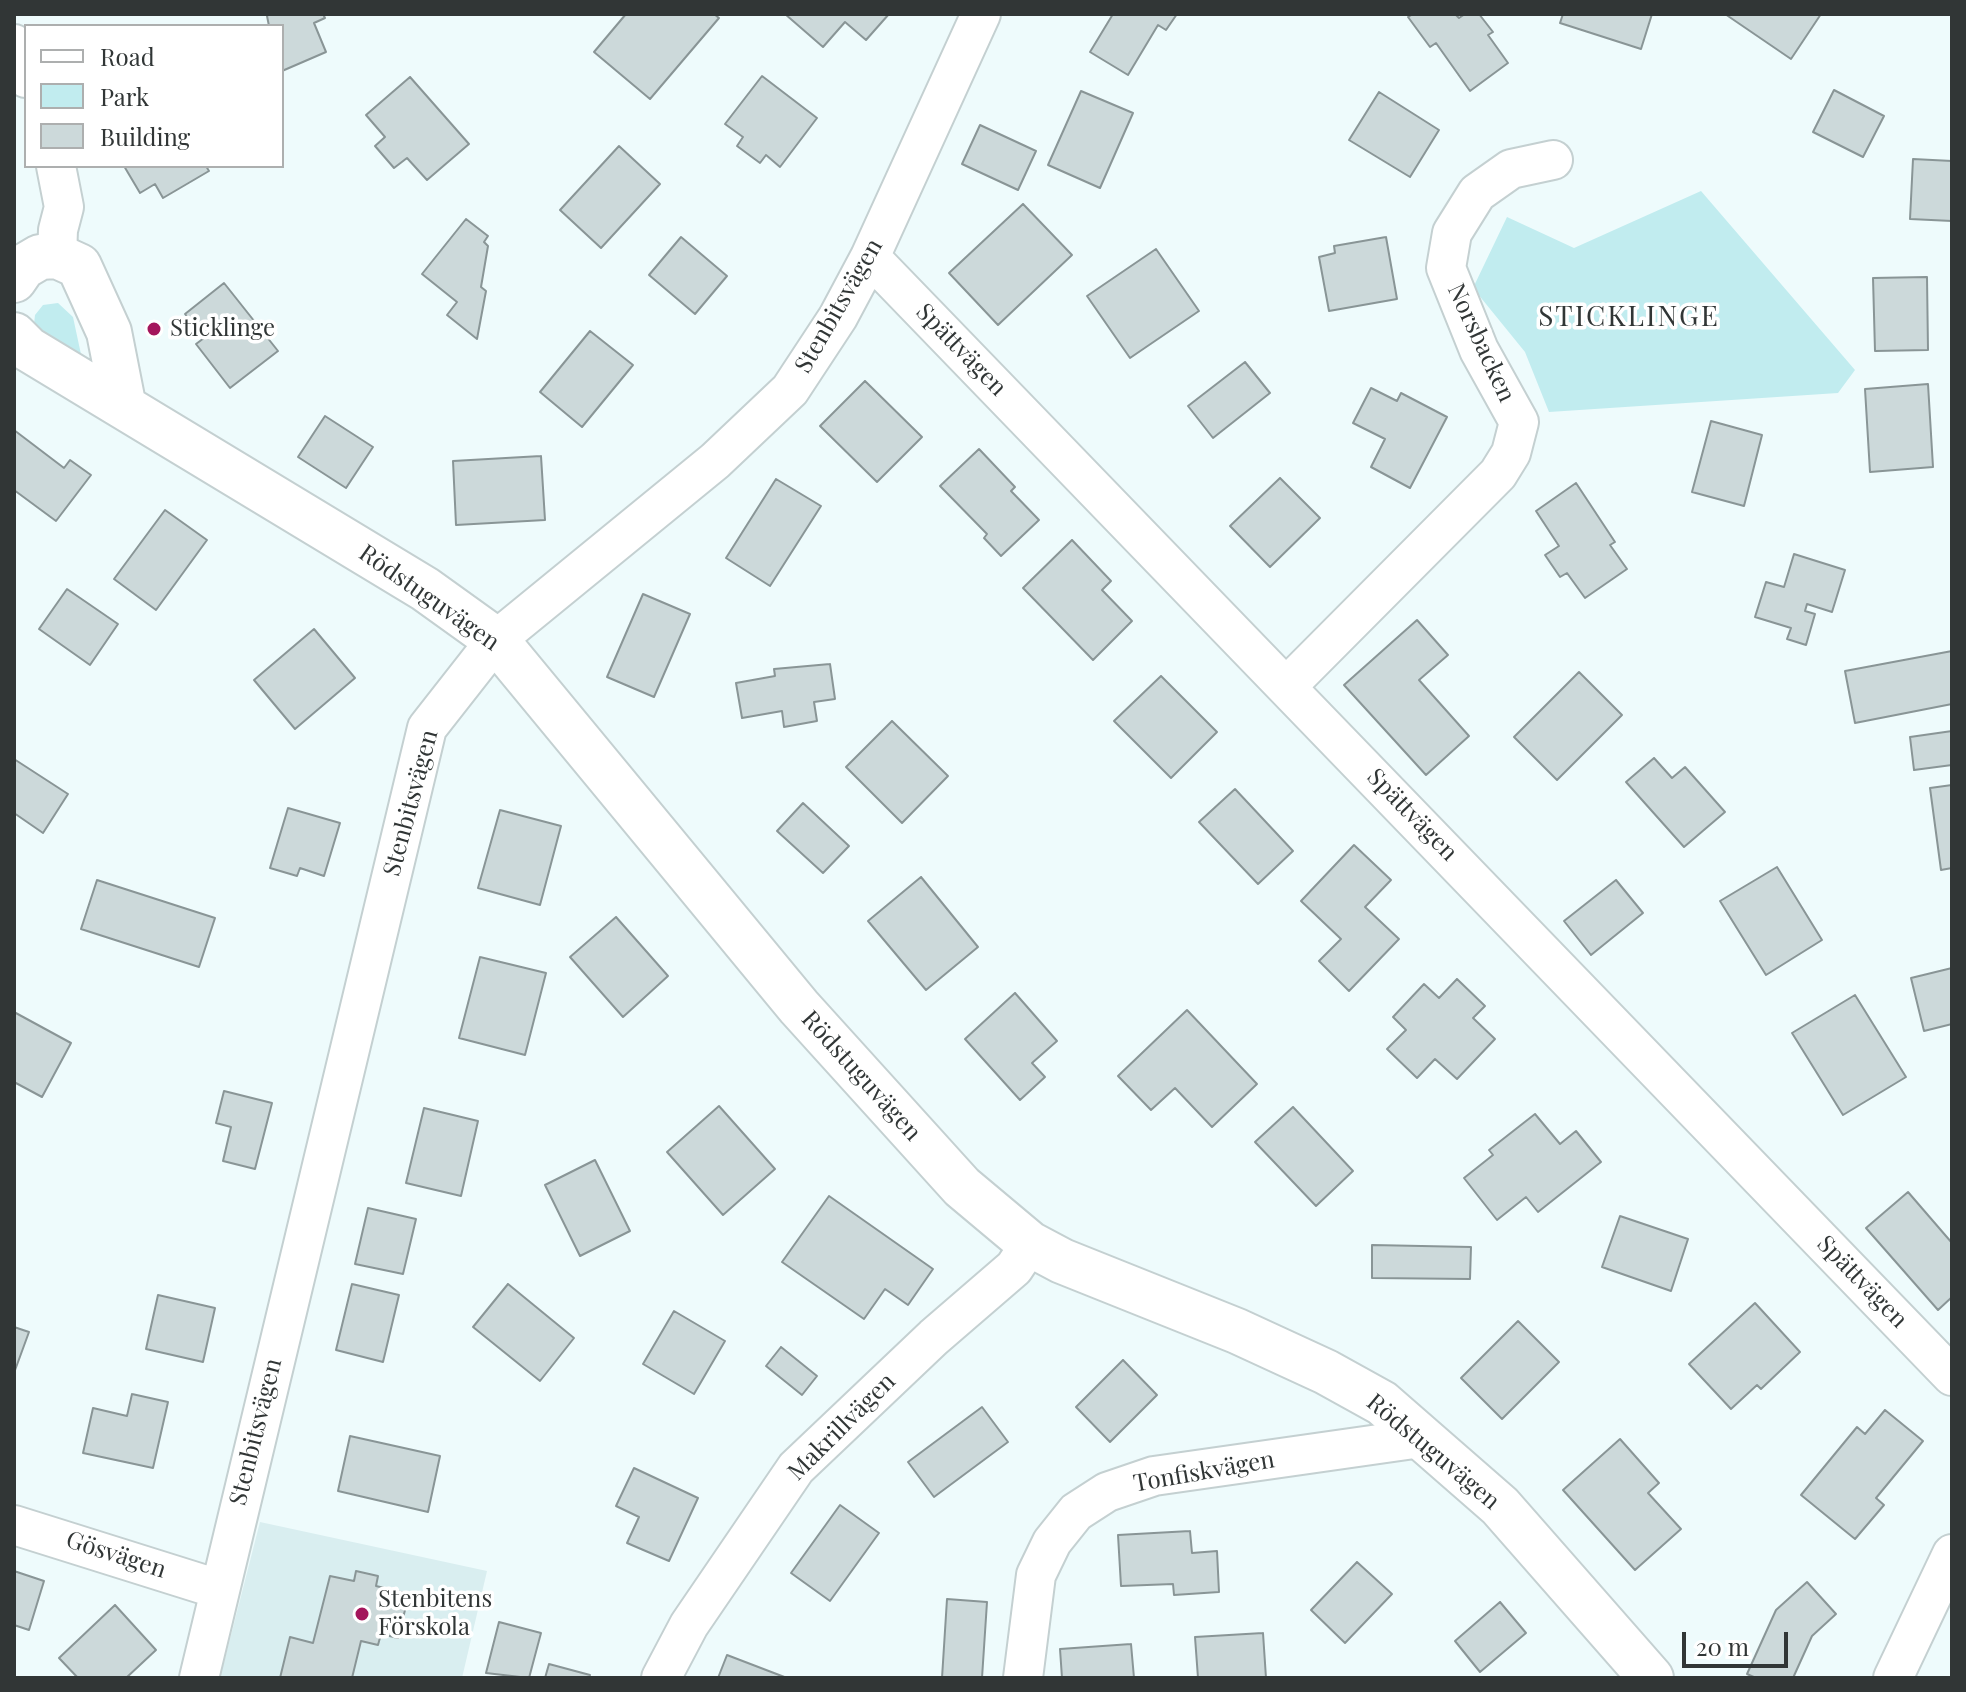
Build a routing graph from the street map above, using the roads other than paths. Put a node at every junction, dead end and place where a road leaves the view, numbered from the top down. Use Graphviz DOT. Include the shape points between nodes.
graph roads {
  1 [pos="981,14"];
  2 [pos="14,44"];
  3 [pos="24,72"];
  4 [pos="1553,160"];
  5 [pos="56,168"];
  6 [pos="57,256"];
  7 [pos="870,257"];
  8 [pos="14,280"];
  9 [pos="14,335"];
  10 [pos="123,403"];
  11 [pos="496,640"];
  12 [pos="1287,686"];
  13 [pos="1030,1244"];
  14 [pos="1952,1376"];
  15 [pos="1421,1438"];
  16 [pos="14,1525"];
  17 [pos="1952,1554"];
  18 [pos="218,1589"];
  19 [pos="199,1678"];
  20 [pos="661,1678"];
  21 [pos="1023,1678"];
  22 [pos="1651,1678"];
  23 [pos="1893,1678"];
  1 -- 7 [label="street, Stenbitsvägen"];
  2 -- 3 [label="street"];
  4 -- 12 [label="street, Norsbacken" via="1511,169 1477,193 1452,233 1446,268 1479,350 1519,422 1511,453 1498,474"];
  5 -- 6 [label="street" via="64,207"];
  6 -- 8 [label="street" via="40,257"];
  6 -- 10 [label="street" via="79,266 97,303 109,332"];
  7 -- 11 [label="street, Stenbitsvägen" via="790,390 715,461"];
  7 -- 12 [label="street, Spättvägen"];
  9 -- 10 [label="street, Rödstuguvägen" via="28,349"];
  10 -- 11 [label="street, Rödstuguvägen" via="425,589"];
  11 -- 13 [label="street, Rödstuguvägen" via="799,1007 962,1187"];
  11 -- 18 [label="street, Stenbitsvägen" via="427,728"];
  12 -- 14 [label="street, Spättvägen"];
  13 -- 15 [label="street, Rödstuguvägen" via="1326,1372 1382,1403"];
  13 -- 20 [label="street, Makrillvägen" via="1014,1268 796,1468 689,1625"];
  15 -- 21 [label="street, Tonfiskvägen" via="1154,1476 1107,1492 1076,1512 1052,1542 1036,1575"];
  15 -- 22 [label="street, Rödstuguvägen" via="1500,1506"];
  16 -- 18 [label="street, Gösvägen"];
  17 -- 23 [label="street"];
  18 -- 19 [label="street, Stenbitsvägen"];
}
